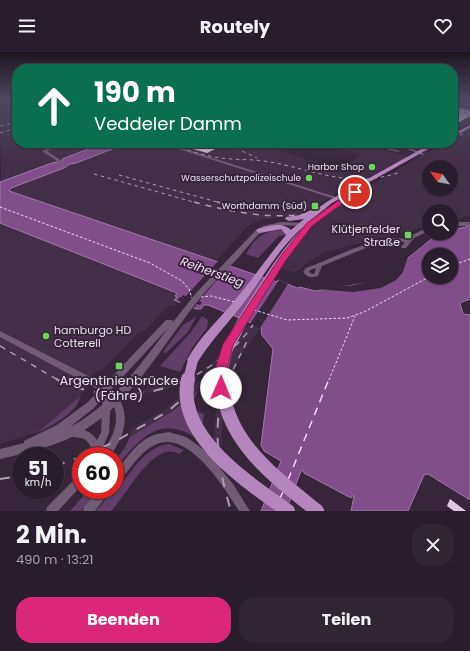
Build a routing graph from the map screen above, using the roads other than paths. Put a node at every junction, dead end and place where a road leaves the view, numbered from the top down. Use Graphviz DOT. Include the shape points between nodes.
graph roads {
  1 [pos="470,126"];
  2 [pos="458,133"];
  3 [pos="52,148"];
  4 [pos="178,148"];
  5 [pos="386,148"];
  6 [pos="408,148"];
  7 [pos="427,148"];
  8 [pos="429,148"];
  9 [pos="398,151"];
  10 [pos="420,152"];
  11 [pos="61,162"];
  12 [pos="337,200"];
  13 [pos="289,219"];
  14 [pos="305,224"];
  15 [pos="458,224"];
  16 [pos="469,224"];
  17 [pos="260,230"];
  18 [pos="422,232"];
  19 [pos="290,235"];
  20 [pos="406,244"];
  21 [pos="320,265"];
  22 [pos="265,276"];
  23 [pos="169,322"];
  24 [pos="0,334"];
  25 [pos="106,392"];
  26 [pos="115,397"];
  27 [pos="107,407"];
  28 [pos="69,434"];
  29 [pos="24,447"];
  30 [pos="96,447"];
  31 [pos="100,447"];
  32 [pos="107,447"];
  33 [pos="12,450"];
  34 [pos="0,454"];
  35 [pos="124,470"];
  36 [pos="72,489"];
  37 [pos="98,499"];
  38 [pos="51,511"];
  39 [pos="88,511"];
  40 [pos="245,511"];
  41 [pos="288,511"];
  42 [pos="317,511"];
  1 -- 2 [label="main road"];
  3 -- 11 [label="street" via="44,151"];
  4 -- 12 [label="street"];
  5 -- 9 [label="street"];
  6 -- 10 [label="street"];
  7 -- 10 [label="main road"];
  8 -- 10 [label="main road"];
  10 -- 12 [label="main road"];
  12 -- 13 [label="main road" via="304,216"];
  12 -- 14 [label="main road"];
  13 -- 14 [label="street"];
  14 -- 17 [label="street" via="275,224"];
  14 -- 19 [label="main road"];
  14 -- 22 [label="main road" via="296,239"];
  15 -- 16 [label="street"];
  17 -- 19 [label="main road" via="282,227 288,230"];
  17 -- 26 [label="street" via="187,308 165,340"];
  18 -- 20 [label="street"];
  19 -- 22 [label="main road"];
  20 -- 21 [label="street" via="387,240 343,254"];
  22 -- 41 [label="main road, bridge" via="201,347 193,360 188,377 188,400 192,419 202,438 223,461"];
  22 -- 42 [label="main road, bridge" via="226,350 221,370 223,400 233,426 254,456"];
  23 -- 25 [label="street"];
  24 -- 25 [label="street"];
  25 -- 26 [label="street"];
  25 -- 27 [label="street"];
  25 -- 29 [label="street" via="66,424"];
  26 -- 27 [label="street"];
  26 -- 32 [label="street" via="120,406 120,424 114,442"];
  27 -- 28 [label="street"];
  27 -- 31 [label="street" via="105,433"];
  28 -- 29 [label="street"];
  28 -- 30 [label="street" via="86,434 94,440"];
  33 -- 34 [label="street"];
  35 -- 40 [label="street" via="147,444 160,437 176,437 195,448 220,475"];
  36 -- 38 [label="street"];
  37 -- 39 [label="street"];
}
